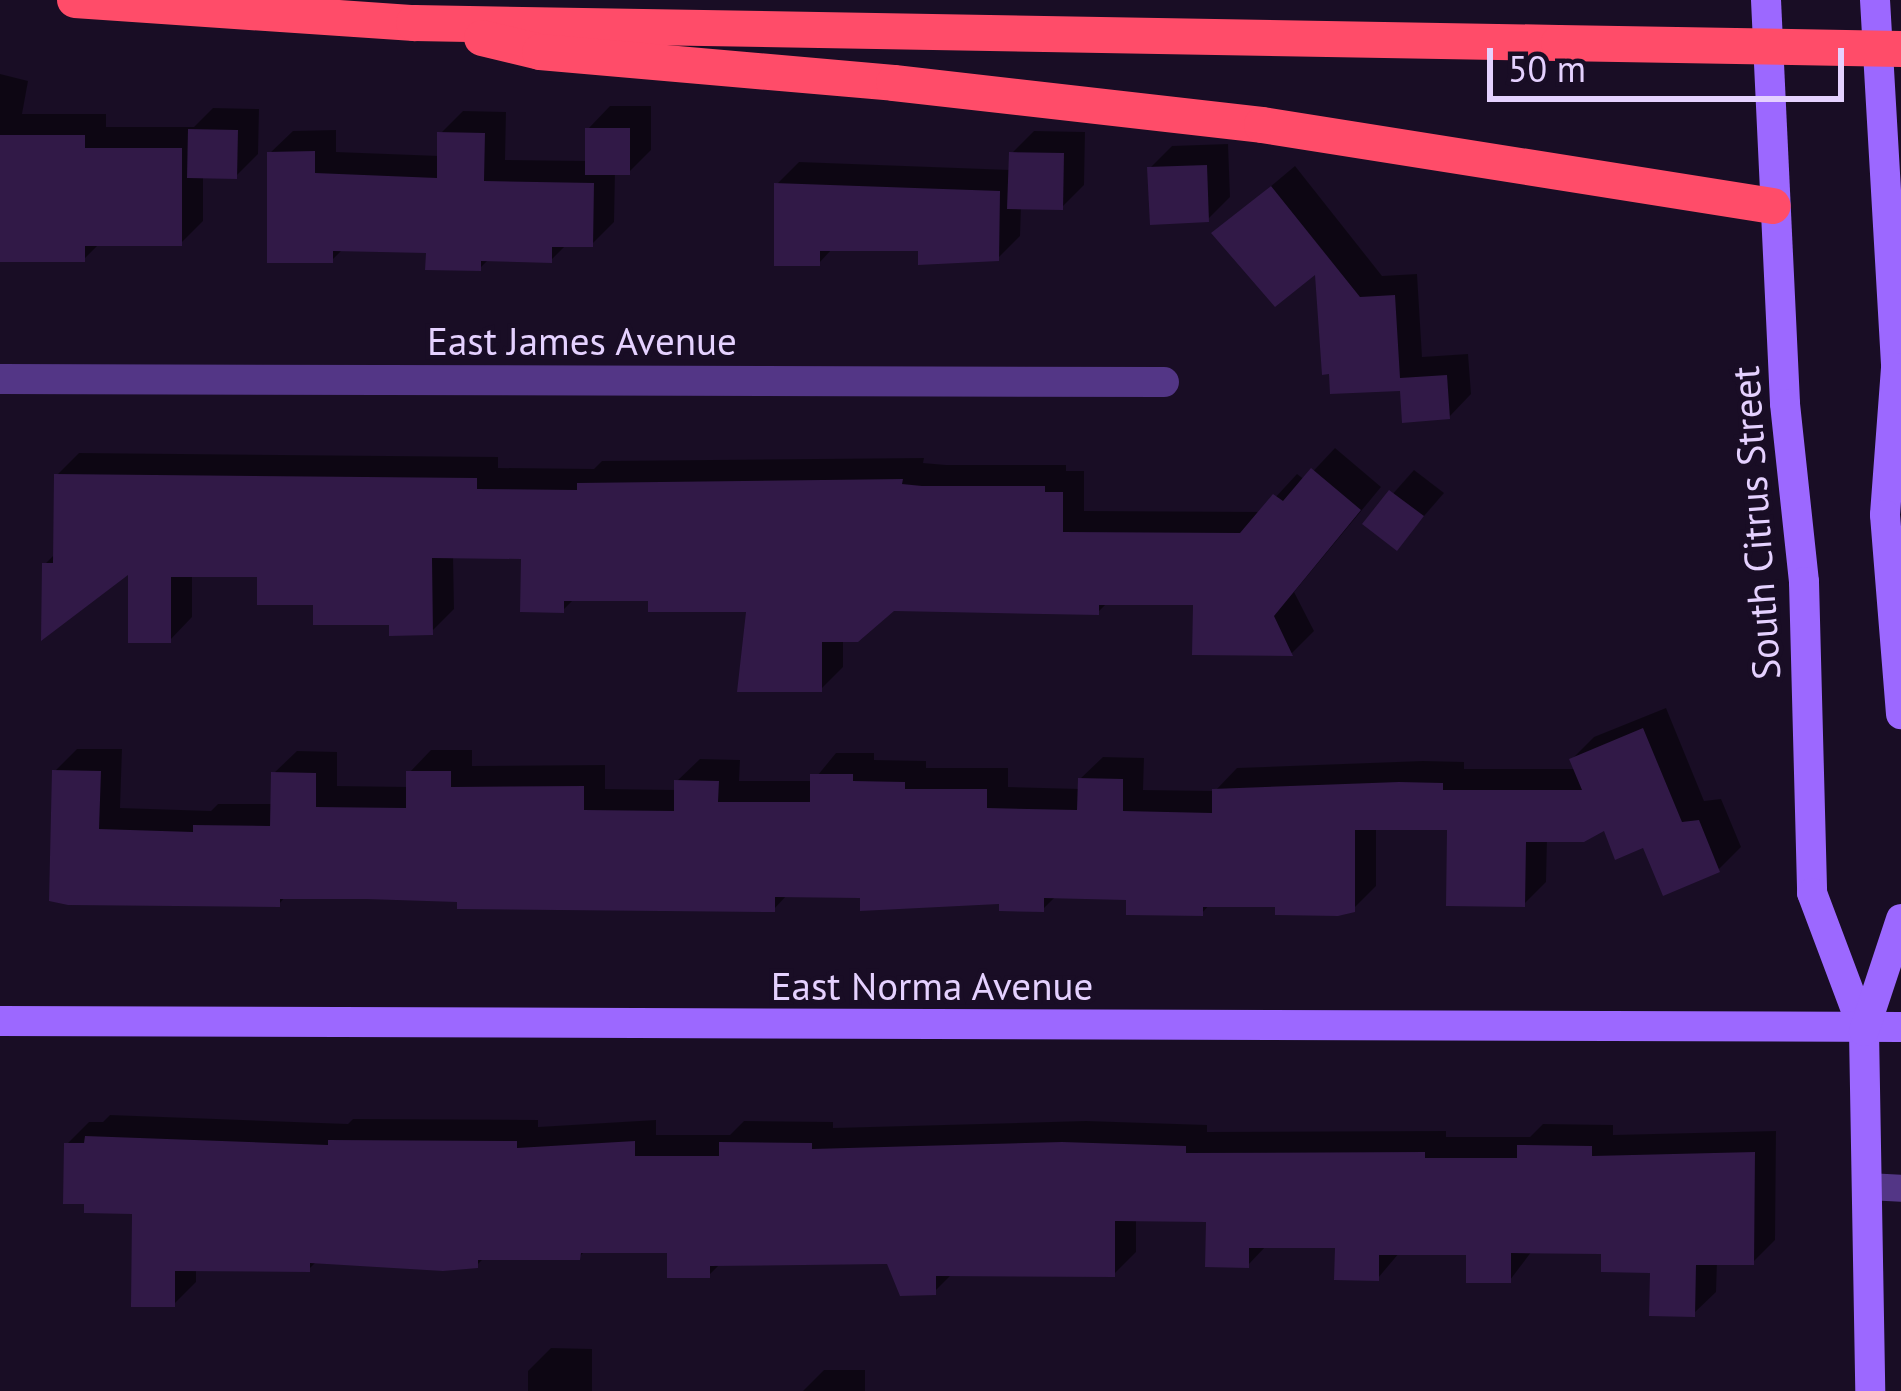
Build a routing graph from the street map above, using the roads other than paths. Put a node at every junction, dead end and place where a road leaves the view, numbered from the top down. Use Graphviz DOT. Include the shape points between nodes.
graph roads {
  1 [pos="75,0"];
  2 [pos="1766,0"];
  3 [pos="1875,0"];
  4 [pos="414,22"];
  5 [pos="1901,49"];
  6 [pos="1774,206"];
  7 [pos="0,379"];
  8 [pos="1164,382"];
  9 [pos="1897,456"];
  10 [pos="1901,714"];
  11 [pos="1901,919"];
  12 [pos="0,1021"];
  13 [pos="1901,1027"];
  14 [pos="1864,1031"];
  15 [pos="1867,1186"];
  16 [pos="1901,1188"];
  17 [pos="1870,1391"];
  1 -- 4 [label="highway"];
  2 -- 6 [label="main road, South Citrus Street"];
  3 -- 9 [label="main road"];
  4 -- 5 [label="highway, bridge"];
  4 -- 6 [label="highway" via="541,52 1262,125"];
  6 -- 14 [label="main road, South Citrus Street" via="1804,582 1812,893"];
  7 -- 8 [label="street, East James Avenue"];
  9 -- 10 [label="main road" via="1885,515"];
  11 -- 14 [label="main road, South Citrus Street"];
  12 -- 14 [label="main road, East Norma Avenue"];
  13 -- 14 [label="main road, East Norma Avenue"];
  14 -- 15 [label="main road, South Citrus Street"];
  15 -- 16 [label="lane"];
  15 -- 17 [label="main road, South Citrus Street"];
}
